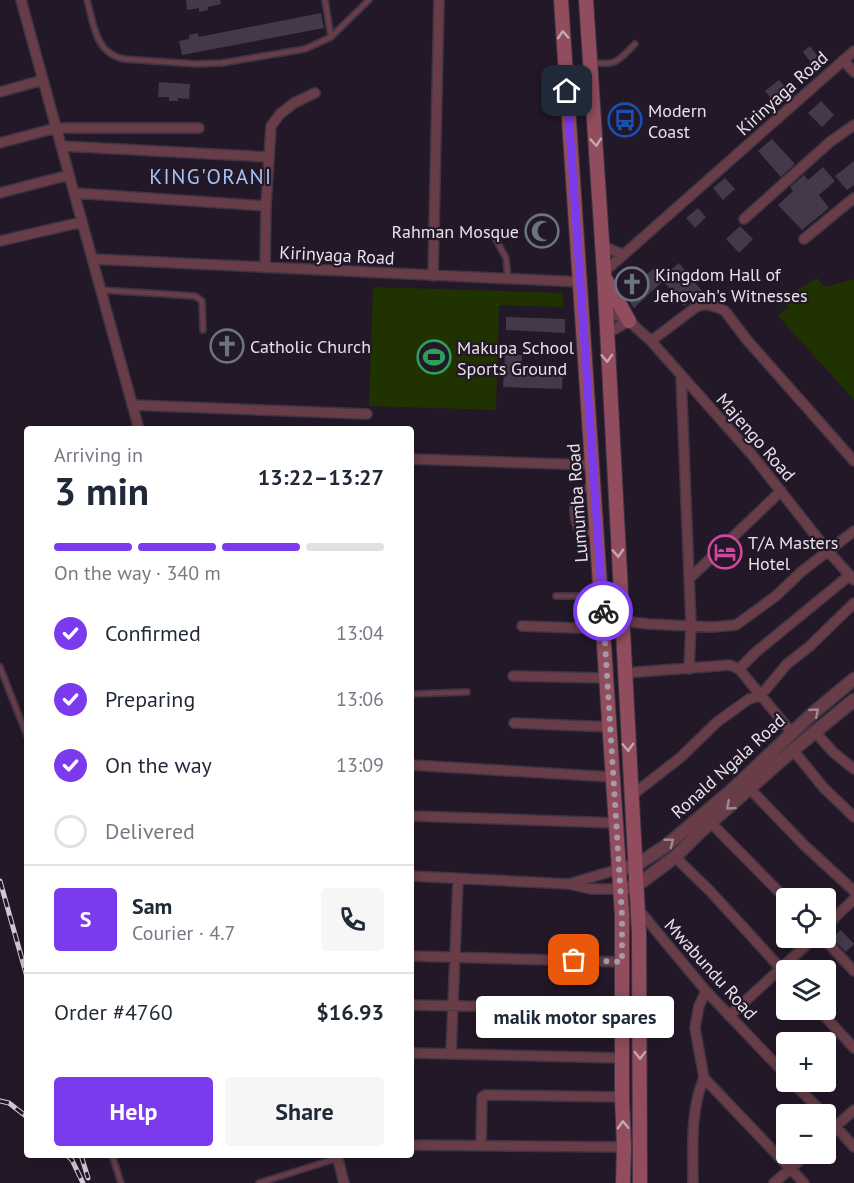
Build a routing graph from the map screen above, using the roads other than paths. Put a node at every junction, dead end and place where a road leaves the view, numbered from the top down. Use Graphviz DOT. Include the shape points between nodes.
graph roads {
  1 [pos="21,0"];
  2 [pos="87,0"];
  3 [pos="325,0"];
  4 [pos="369,0"];
  5 [pos="439,0"];
  6 [pos="561,0"];
  7 [pos="586,0"];
  8 [pos="331,37"];
  9 [pos="635,44"];
  10 [pos="854,51"];
  11 [pos="843,60"];
  12 [pos="590,61"];
  13 [pos="854,72"];
  14 [pos="43,80"];
  15 [pos="0,92"];
  16 [pos="315,93"];
  17 [pos="854,124"];
  18 [pos="56,128"];
  19 [pos="199,129"];
  20 [pos="0,144"];
  21 [pos="61,146"];
  22 [pos="268,157"];
  23 [pos="69,175"];
  24 [pos="0,193"];
  25 [pos="74,193"];
  26 [pos="854,198"];
  27 [pos="266,206"];
  28 [pos="744,219"];
  29 [pos="82,222"];
  30 [pos="493,234"];
  31 [pos="804,239"];
  32 [pos="0,241"];
  33 [pos="602,248"];
  34 [pos="579,251"];
  35 [pos="623,254"];
  36 [pos="92,259"];
  37 [pos="265,268"];
  38 [pos="604,274"];
  39 [pos="433,276"];
  40 [pos="508,279"];
  41 [pos="581,282"];
  42 [pos="101,290"];
  43 [pos="582,309"];
  44 [pos="605,310"];
  45 [pos="630,321"];
  46 [pos="203,330"];
  47 [pos="606,333"];
  48 [pos="651,341"];
  49 [pos="681,376"];
  50 [pos="132,405"];
  51 [pos="367,414"];
  52 [pos="138,426"];
  53 [pos="414,459"];
  54 [pos="854,461"];
  55 [pos="593,465"];
  56 [pos="594,482"];
  57 [pos="781,491"];
  58 [pos="854,531"];
  59 [pos="598,537"];
  60 [pos="828,550"];
  61 [pos="852,578"];
  62 [pos="689,579"];
  63 [pos="556,596"];
  64 [pos="602,596"];
  65 [pos="854,603"];
  66 [pos="622,621"];
  67 [pos="691,625"];
  68 [pos="522,626"];
  69 [pos="604,629"];
  70 [pos="0,667"];
  71 [pos="689,669"];
  72 [pos="739,669"];
  73 [pos="624,673"];
  74 [pos="513,676"];
  75 [pos="607,678"];
  76 [pos="854,679"];
  77 [pos="468,692"];
  78 [pos="414,694"];
  79 [pos="761,694"];
  80 [pos="854,700"];
  81 [pos="514,723"];
  82 [pos="610,727"];
  83 [pos="24,728"];
  84 [pos="815,732"];
  85 [pos="792,733"];
  86 [pos="793,750"];
  87 [pos="414,765"];
  88 [pos="854,769"];
  89 [pos="613,777"];
  90 [pos="750,789"];
  91 [pos="631,796"];
  92 [pos="414,816"];
  93 [pos="854,817"];
  94 [pos="616,823"];
  95 [pos="711,823"];
  96 [pos="675,857"];
  97 [pos="635,866"];
  98 [pos="619,869"];
  99 [pos="414,876"];
  100 [pos="458,879"];
  101 [pos="569,884"];
  102 [pos="636,886"];
  103 [pos="621,889"];
  104 [pos="776,889"];
  105 [pos="854,891"];
  106 [pos="854,899"];
  107 [pos="638,909"];
  108 [pos="836,916"];
  109 [pos="805,948"];
  110 [pos="832,948"];
  111 [pos="414,956"];
  112 [pos="455,957"];
  113 [pos="793,960"];
  114 [pos="622,962"];
  115 [pos="776,963"];
  116 [pos="854,971"];
  117 [pos="776,977"];
  118 [pos="706,991"];
  119 [pos="414,1005"];
  120 [pos="453,1006"];
  121 [pos="622,1009"];
  122 [pos="729,1016"];
  123 [pos="828,1020"];
  124 [pos="854,1048"];
  125 [pos="414,1053"];
  126 [pos="451,1053"];
  127 [pos="622,1058"];
  128 [pos="776,1065"];
  129 [pos="704,1078"];
  130 [pos="802,1092"];
  131 [pos="622,1097"];
  132 [pos="814,1104"];
  133 [pos="854,1110"];
  134 [pos="836,1125"];
  135 [pos="836,1127"];
  136 [pos="414,1145"];
  137 [pos="481,1146"];
  138 [pos="624,1147"];
  139 [pos="854,1148"];
  140 [pos="113,1158"];
  141 [pos="334,1158"];
  142 [pos="337,1158"];
  143 [pos="796,1164"];
  144 [pos="790,1170"];
  145 [pos="121,1183"];
  146 [pos="259,1183"];
  147 [pos="344,1183"];
  148 [pos="622,1183"];
  149 [pos="640,1183"];
  150 [pos="693,1183"];
  151 [pos="774,1183"];
  152 [pos="804,1183"];
  1 -- 14 [label="street"];
  2 -- 8 [label="lane" via="104,51 124,59 222,63 305,49"];
  3 -- 8 [label="lane"];
  4 -- 8 [label="lane"];
  5 -- 39 [label="street"];
  34 -- 6 [label="main road, Lumumba Road, one-way"];
  7 -- 12 [label="main road, Lumumba Road"];
  9 -- 12 [label="lane" via="617,62"];
  10 -- 11 [label="street, Kirinyaga Road"];
  11 -- 13 [label="street"];
  11 -- 35 [label="street, Kirinyaga Road"];
  12 -- 33 [label="main road, Lumumba Road, one-way"];
  14 -- 15 [label="street"];
  14 -- 18 [label="street"];
  16 -- 22 [label="street" via="294,103 271,126"];
  17 -- 28 [label="street"];
  18 -- 19 [label="street"];
  18 -- 20 [label="street"];
  18 -- 21 [label="street"];
  21 -- 22 [label="street"];
  21 -- 23 [label="street"];
  22 -- 27 [label="street"];
  23 -- 24 [label="street"];
  23 -- 25 [label="street"];
  25 -- 27 [label="street"];
  25 -- 29 [label="street"];
  26 -- 31 [label="street"];
  27 -- 37 [label="street"];
  29 -- 32 [label="street"];
  29 -- 36 [label="street"];
  30 -- 40 [label="lane" via="506,258"];
  33 -- 34 [label="main road"];
  33 -- 35 [label="street"];
  33 -- 38 [label="main road, Lumumba Road"];
  34 -- 41 [label="main road, Lumumba Road"];
  35 -- 38 [label="street, Kirinyaga Road"];
  36 -- 37 [label="street, Kirinyaga Road"];
  36 -- 42 [label="street"];
  37 -- 39 [label="street, Kirinyaga Road"];
  38 -- 44 [label="main road, Lumumba Road"];
  38 -- 45 [label="main road"];
  39 -- 40 [label="street, Kirinyaga Road"];
  40 -- 41 [label="street, Kirinyaga Road"];
  41 -- 43 [label="main road, Lumumba Road"];
  42 -- 46 [label="lane" via="195,296 202,301"];
  42 -- 50 [label="street"];
  43 -- 44 [label="main road"];
  43 -- 55 [label="main road, Lumumba Road"];
  44 -- 45 [label="street, Majengo Road"];
  44 -- 47 [label="main road, Lumumba Road"];
  45 -- 47 [label="street"];
  45 -- 48 [label="street, Majengo Road"];
  47 -- 66 [label="main road, Lumumba Road, one-way"];
  48 -- 49 [label="street, Majengo Road"];
  48 -- 54 [label="street" via="696,307 705,304 725,311"];
  49 -- 57 [label="street, Majengo Road"];
  49 -- 62 [label="street"];
  50 -- 51 [label="street"];
  50 -- 52 [label="street"];
  53 -- 55 [label="street"];
  55 -- 56 [label="main road, Lumumba Road"];
  56 -- 59 [label="main road, Lumumba Road"];
  56 -- 59 [label="lane" via="576,496 574,520 581,531"];
  57 -- 60 [label="street, Majengo Road"];
  57 -- 62 [label="street"];
  58 -- 60 [label="street"];
  59 -- 64 [label="main road, Lumumba Road"];
  60 -- 61 [label="street, Majengo Road"];
  60 -- 67 [label="street" via="736,625"];
  61 -- 72 [label="street"];
  62 -- 67 [label="street"];
  63 -- 64 [label="lane"];
  64 -- 69 [label="main road, Lumumba Road"];
  65 -- 79 [label="street"];
  66 -- 67 [label="street"];
  66 -- 73 [label="main road, Lumumba Road"];
  67 -- 71 [label="street"];
  68 -- 69 [label="street"];
  69 -- 75 [label="main road, Lumumba Road"];
  70 -- 83 [label="lane"];
  71 -- 72 [label="street" via="730,665"];
  71 -- 73 [label="street"];
  72 -- 79 [label="street"];
  73 -- 91 [label="main road, Lumumba Road, one-way"];
  74 -- 75 [label="street"];
  75 -- 82 [label="main road, Lumumba Road"];
  85 -- 76 [label="street, Ronald Ngala Road, one-way"];
  77 -- 78 [label="lane"];
  79 -- 85 [label="street"];
  79 -- 91 [label="street" via="717,722 681,757"];
  80 -- 84 [label="street, Ronald Ngala Road"];
  81 -- 82 [label="street"];
  82 -- 89 [label="main road, Lumumba Road"];
  84 -- 86 [label="street, Ronald Ngala Road"];
  84 -- 88 [label="street"];
  97 -- 85 [label="street, Ronald Ngala Road, one-way" via="718,802"];
  86 -- 90 [label="street, Ronald Ngala Road"];
  86 -- 93 [label="street"];
  87 -- 89 [label="street"];
  89 -- 94 [label="main road, Lumumba Road"];
  90 -- 95 [label="street, Ronald Ngala Road, one-way"];
  90 -- 105 [label="street"];
  91 -- 97 [label="main road, Lumumba Road"];
  92 -- 94 [label="street"];
  94 -- 98 [label="main road, Lumumba Road"];
  95 -- 96 [label="street, Ronald Ngala Road"];
  95 -- 104 [label="street"];
  96 -- 102 [label="street, Ronald Ngala Road"];
  96 -- 115 [label="street"];
  97 -- 98 [label="street, Ronald Ngala Road"];
  97 -- 102 [label="main road, Lumumba Road"];
  98 -- 101 [label="street"];
  98 -- 103 [label="main road, Lumumba Road"];
  99 -- 100 [label="street"];
  100 -- 101 [label="street"];
  100 -- 112 [label="street"];
  101 -- 103 [label="street"];
  102 -- 103 [label="street, Ronald Ngala Road"];
  102 -- 107 [label="main road, Lumumba Road"];
  103 -- 114 [label="main road, Lumumba Road"];
  106 -- 108 [label="street"];
  107 -- 118 [label="street, Mwabundu Road"];
  107 -- 149 [label="main road, Lumumba Road, one-way"];
  109 -- 113 [label="street"];
  110 -- 116 [label="street"];
  111 -- 112 [label="street"];
  112 -- 114 [label="street"];
  112 -- 120 [label="street"];
  114 -- 121 [label="main road, Lumumba Road"];
  117 -- 122 [label="street"];
  118 -- 122 [label="street, Mwabundu Road"];
  118 -- 129 [label="street" via="695,1028"];
  119 -- 120 [label="street"];
  120 -- 121 [label="street"];
  120 -- 126 [label="street"];
  121 -- 127 [label="main road, Lumumba Road"];
  122 -- 128 [label="street, Mwabundu Road"];
  123 -- 124 [label="street"];
  125 -- 126 [label="street"];
  126 -- 127 [label="street"];
  127 -- 131 [label="main road, Lumumba Road"];
  129 -- 144 [label="street"];
  129 -- 150 [label="street" via="697,1094"];
  130 -- 132 [label="street"];
  131 -- 137 [label="street" via="485,1095"];
  138 -- 131 [label="main road, Lumumba Road, one-way"];
  133 -- 134 [label="street"];
  135 -- 139 [label="street"];
  136 -- 137 [label="street"];
  137 -- 138 [label="street"];
  138 -- 148 [label="main road, Lumumba Road"];
  140 -- 145 [label="lane"];
  141 -- 146 [label="lane"];
  142 -- 147 [label="street"];
  143 -- 144 [label="street"];
  144 -- 151 [label="street"];
  144 -- 152 [label="street"];
}
